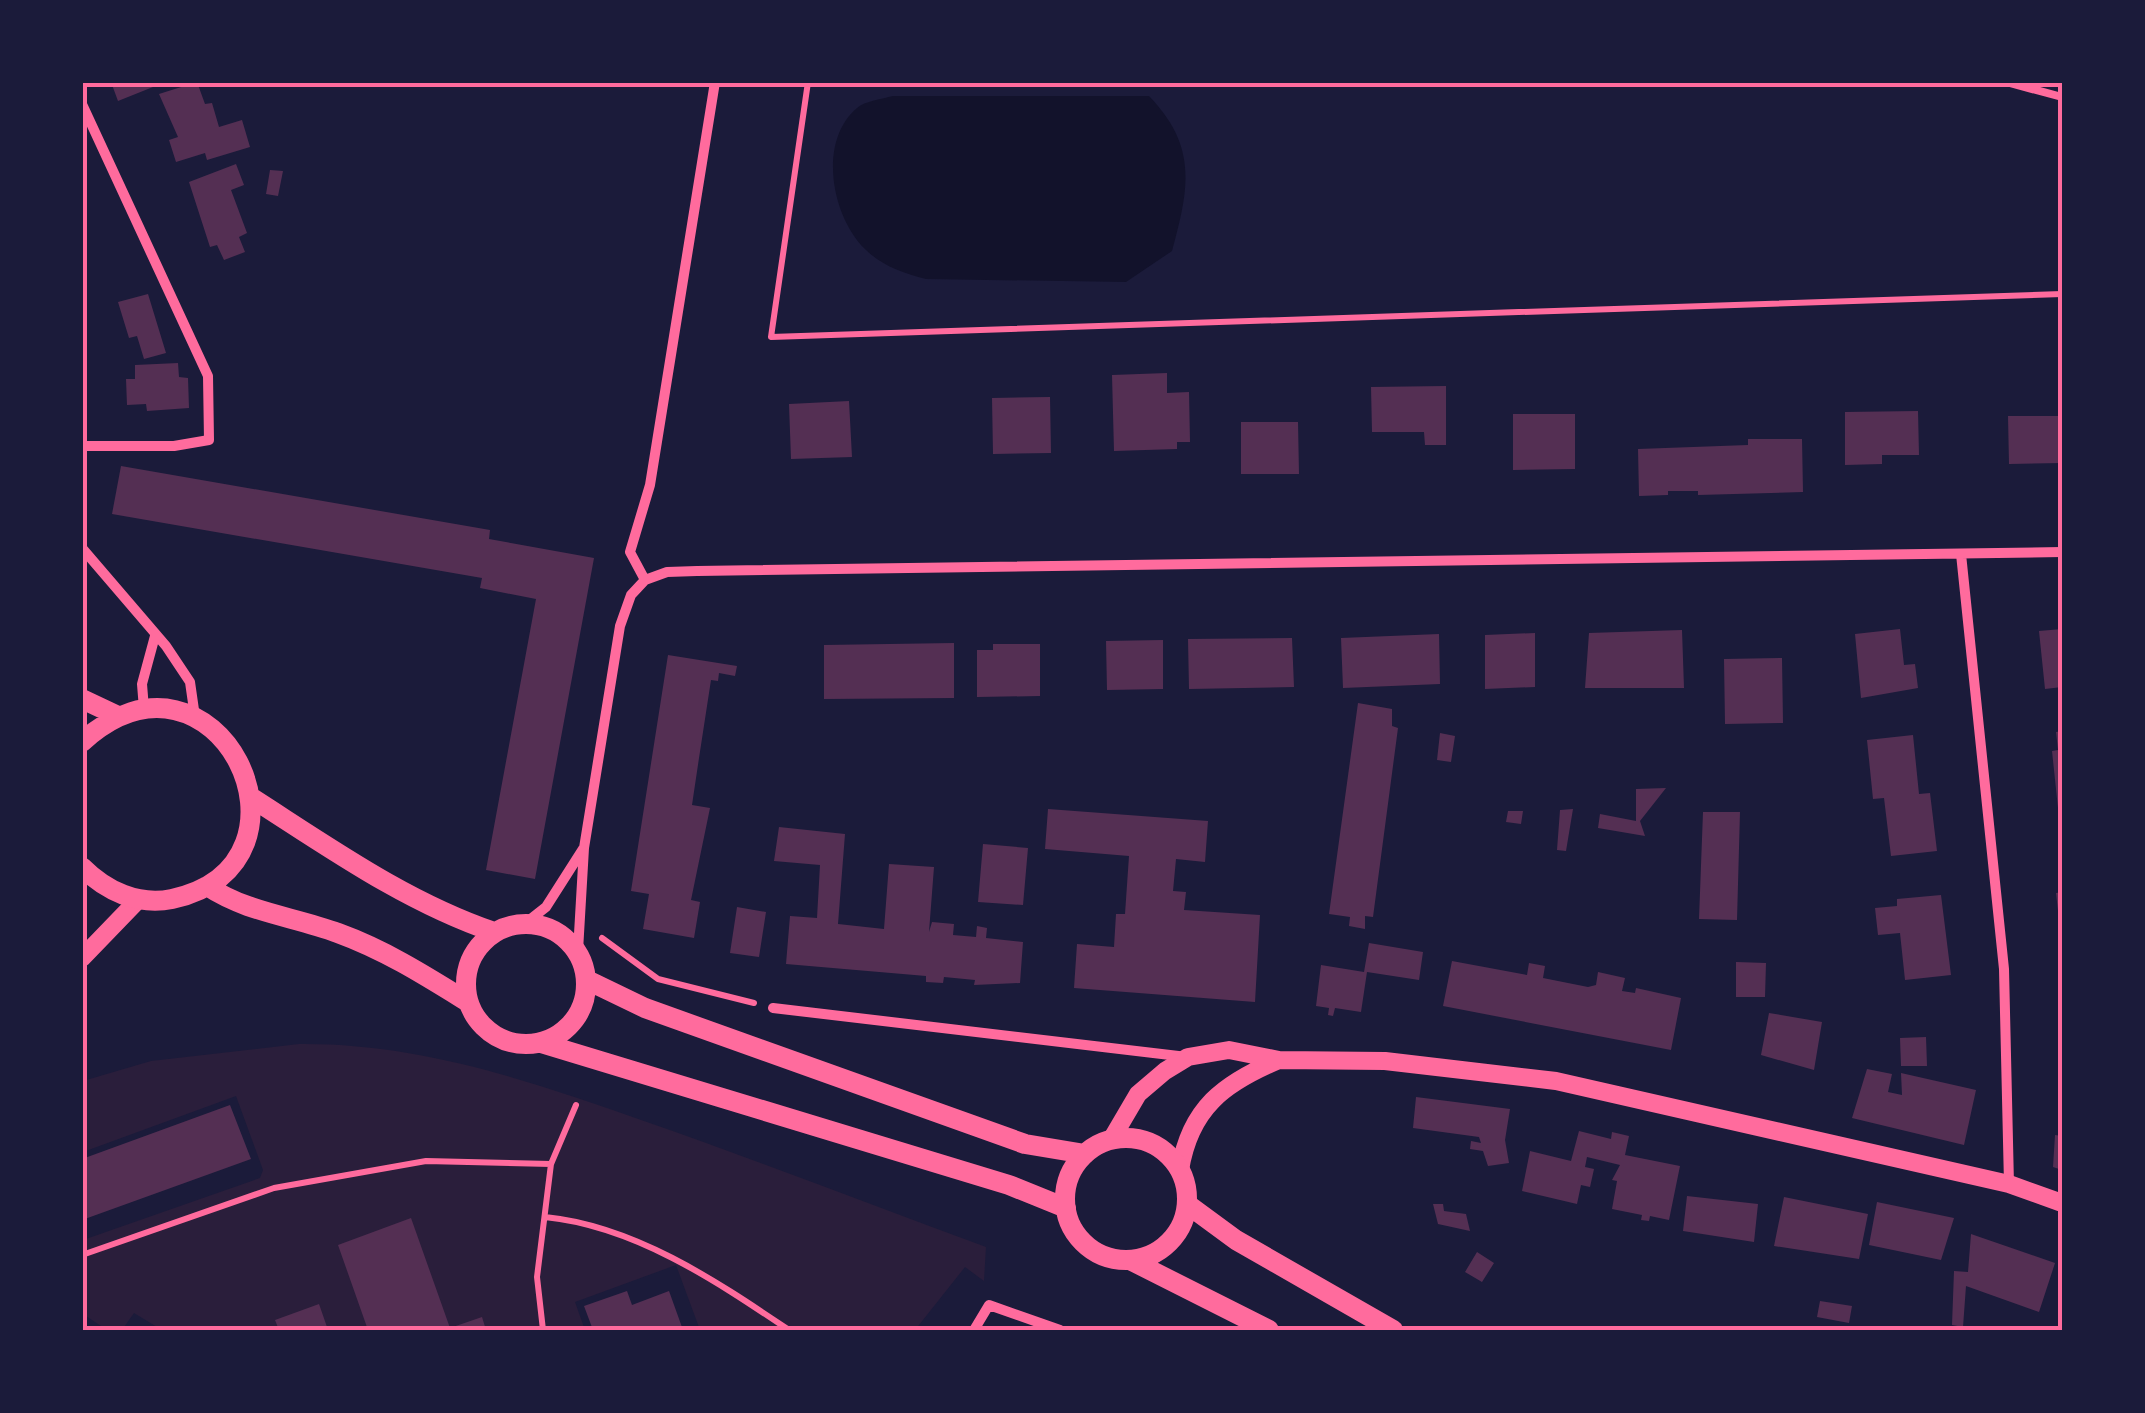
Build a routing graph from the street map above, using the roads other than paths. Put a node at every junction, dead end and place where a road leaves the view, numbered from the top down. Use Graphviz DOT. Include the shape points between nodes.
graph roads {
  1 [pos="715,82"];
  2 [pos="2006,82"];
  3 [pos="2062,97"];
  4 [pos="82,104"];
  5 [pos="82,446"];
  6 [pos="82,548"];
  7 [pos="2062,552"];
  8 [pos="1961,554"];
  9 [pos="645,580"];
  10 [pos="155,636"];
  11 [pos="82,699"];
  12 [pos="144,709"];
  13 [pos="118,716"];
  14 [pos="195,717"];
  15 [pos="82,742"];
  16 [pos="252,798"];
  17 [pos="584,848"];
  18 [pos="82,867"];
  19 [pos="207,886"];
  20 [pos="138,900"];
  21 [pos="528,922"];
  22 [pos="494,932"];
  23 [pos="578,951"];
  24 [pos="82,958"];
  25 [pos="587,980"];
  26 [pos="468,1002"];
  27 [pos="772,1008"];
  28 [pos="540,1043"];
  29 [pos="1188,1057"];
  30 [pos="1279,1060"];
  31 [pos="1111,1140"];
  32 [pos="1085,1154"];
  33 [pos="1180,1170"];
  34 [pos="2009,1184"];
  35 [pos="2062,1203"];
  36 [pos="1187,1204"];
  37 [pos="1066,1208"];
  38 [pos="1132,1261"];
  39 [pos="974,1330"];
  40 [pos="1060,1330"];
  41 [pos="1269,1330"];
  42 [pos="1393,1330"];
  1 -- 9 [label="street" via="650,485 630,552"];
  2 -- 3 [label="lane"];
  4 -- 5 [label="street" via="208,376 210,440"];
  6 -- 10 [label="street"];
  7 -- 8 [label="street"];
  8 -- 9 [label="street" via="697,571"];
  8 -- 34 [label="street" via="2004,969"];
  9 -- 17 [label="street" via="631,595 620,626"];
  10 -- 12 [label="street" via="142,684"];
  10 -- 14 [label="street" via="190,682"];
  11 -- 13 [label="main road"];
  12 -- 13 [label="main road"];
  12 -- 14 [label="main road"];
  13 -- 15 [label="main road"];
  14 -- 16 [label="main road" via="235,750"];
  16 -- 19 [label="main road" via="242,848"];
  16 -- 22 [label="main road" via="429,907"];
  17 -- 21 [label="street" via="546,908"];
  17 -- 23 [label="street"];
  18 -- 20 [label="main road" via="116,893"];
  19 -- 20 [label="main road" via="162,901"];
  19 -- 26 [label="main road" via="236,905 337,933 412,966"];
  20 -- 24 [label="street"];
  21 -- 22 [label="main road"];
  21 -- 23 [label="main road" via="559,934"];
  22 -- 26 [label="main road" via="476,948 467,969"];
  23 -- 25 [label="main road"];
  25 -- 28 [label="main road" via="570,1027"];
  25 -- 32 [label="main road" via="645,1008 1007,1138"];
  26 -- 28 [label="main road" via="490,1033 512,1043"];
  27 -- 29 [label="street"];
  28 -- 37 [label="main road" via="1028,1190"];
  29 -- 30 [label="street" via="1229,1050"];
  29 -- 31 [label="street" via="1138,1094"];
  30 -- 33 [label="street" via="1215,1093 1196,1117"];
  30 -- 34 [label="street" via="1385,1060 1556,1081"];
  31 -- 32 [label="main road"];
  31 -- 33 [label="main road" via="1151,1144"];
  32 -- 37 [label="main road" via="1068,1179"];
  33 -- 36 [label="main road"];
  34 -- 35 [label="street"];
  36 -- 38 [label="main road" via="1170,1242"];
  36 -- 42 [label="main road" via="1236,1240"];
  37 -- 38 [label="main road" via="1082,1242 1096,1253"];
  38 -- 41 [label="main road"];
  39 -- 40 [label="street" via="989,1305"];
}
